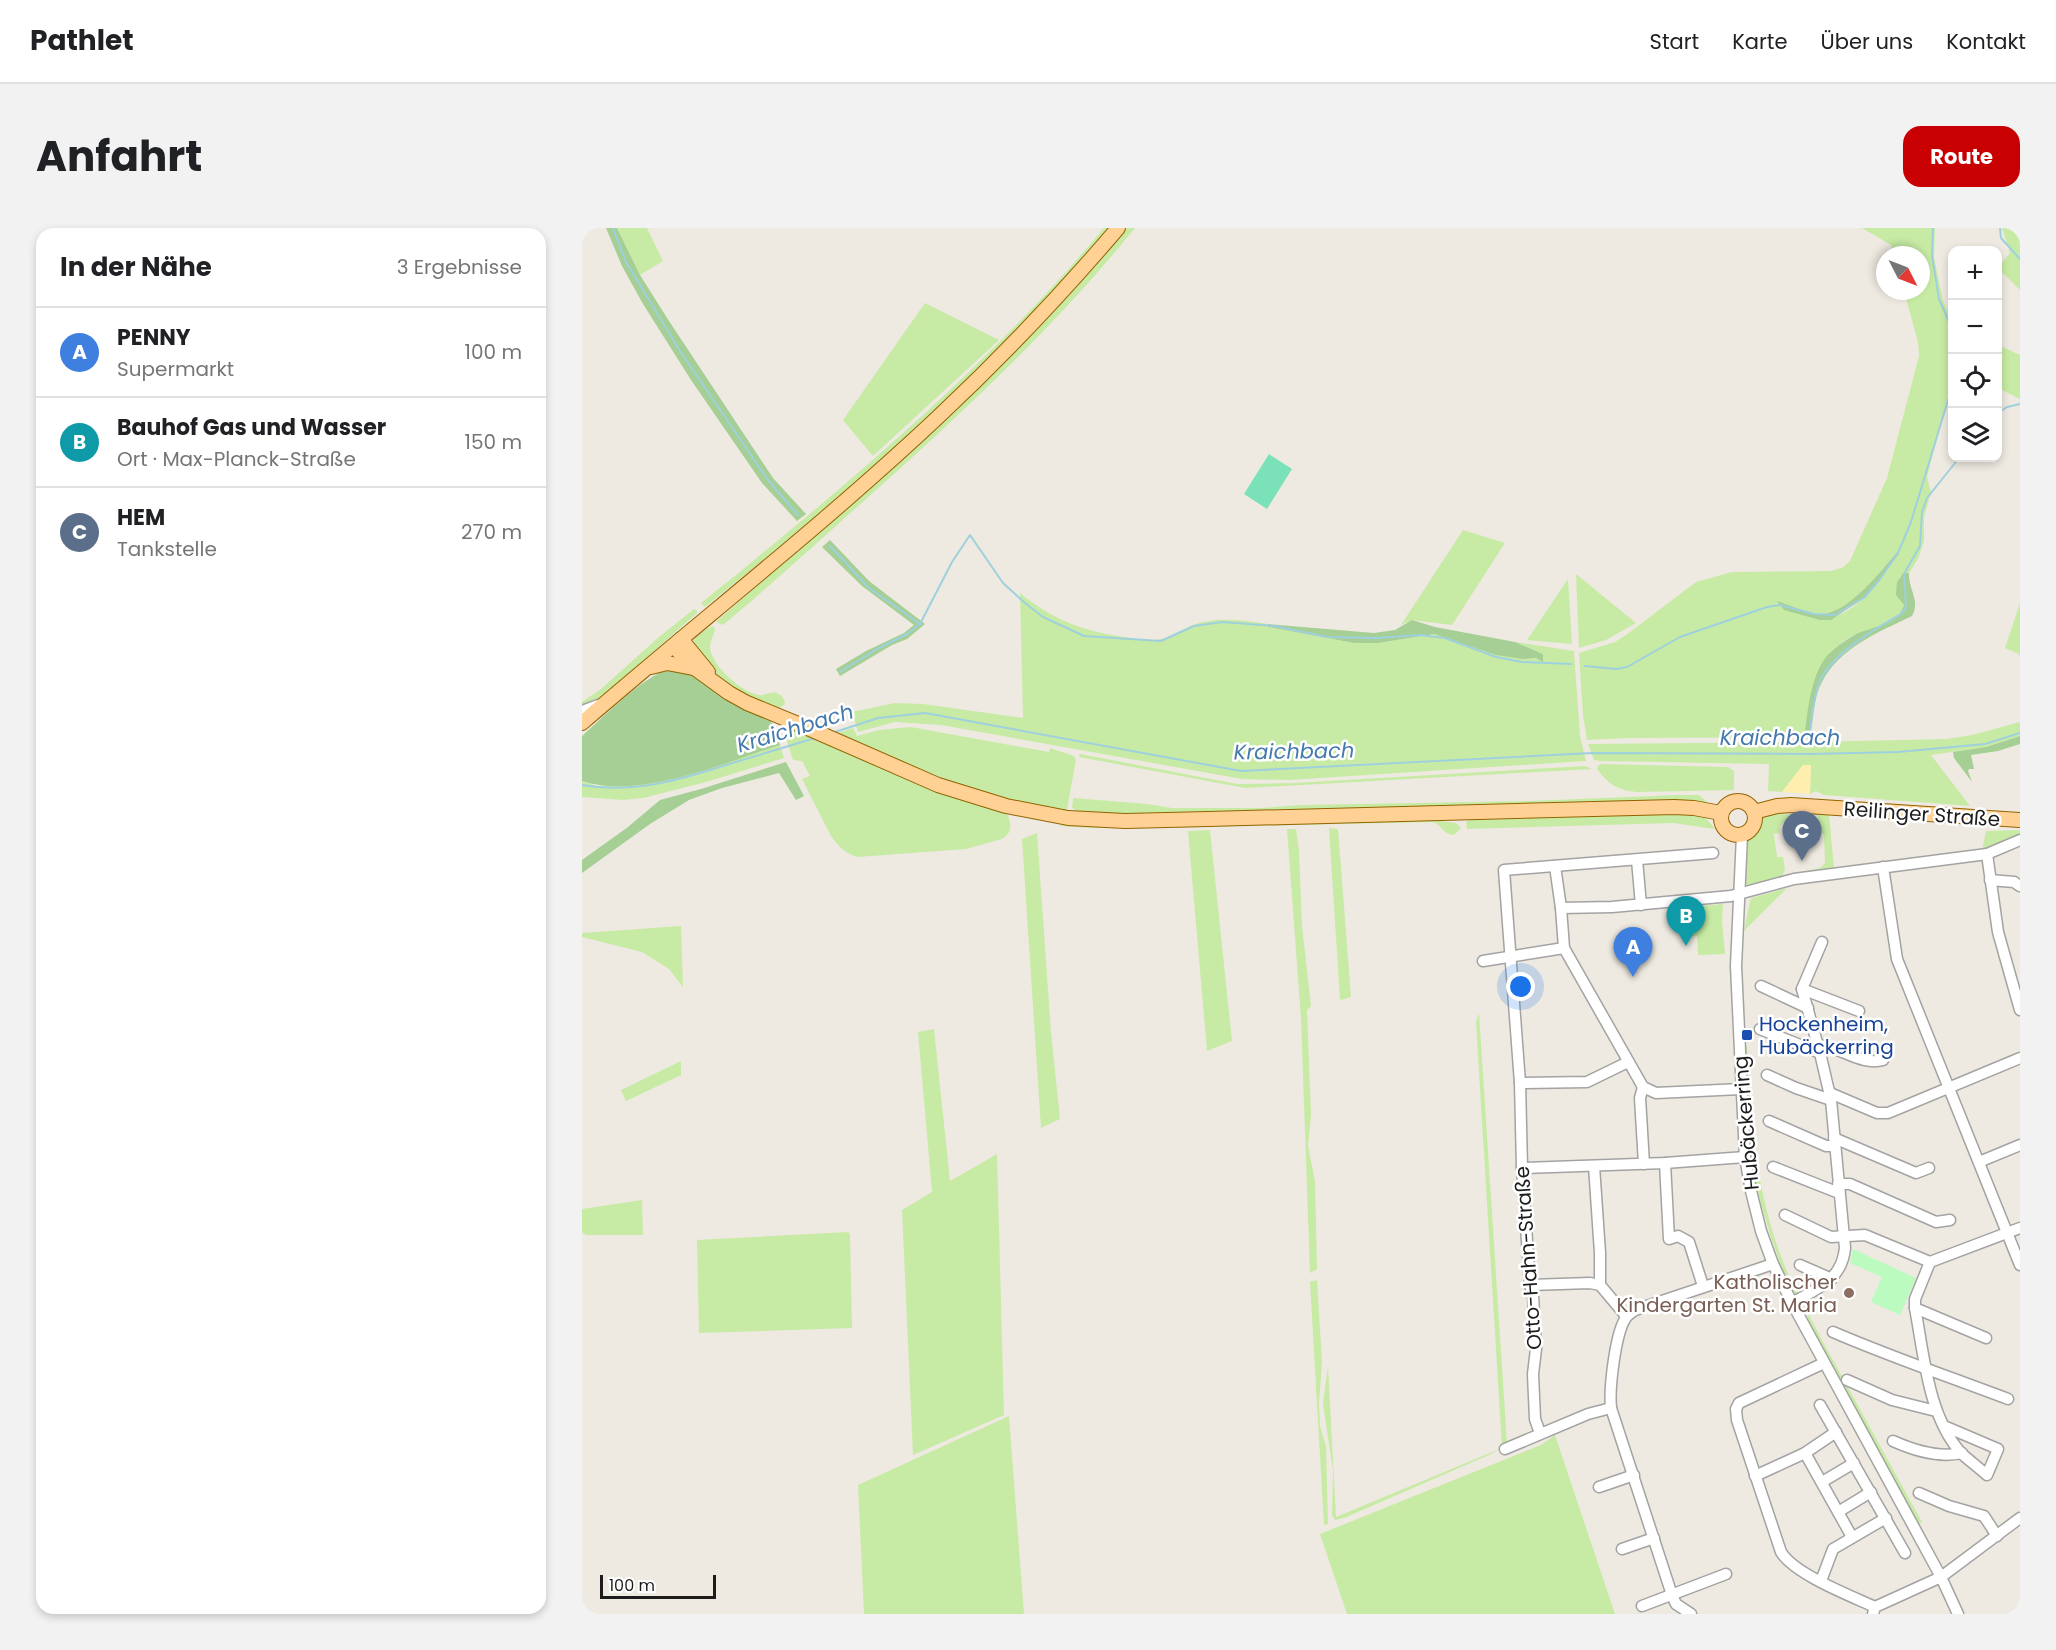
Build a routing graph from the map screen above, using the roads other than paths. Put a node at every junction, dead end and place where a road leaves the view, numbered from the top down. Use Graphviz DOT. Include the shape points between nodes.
graph roads {
  1 [pos="1118,228"];
  2 [pos="679,640"];
  3 [pos="693,668"];
  4 [pos="646,669"];
  5 [pos="720,687"];
  6 [pos="607,702"];
  7 [pos="582,711"];
  8 [pos="582,723"];
  9 [pos="1754,812"];
  10 [pos="1721,813"];
  11 [pos="2020,820"];
  12 [pos="1742,835"];
  13 [pos="2020,840"];
  14 [pos="1713,853"];
  15 [pos="1987,854"];
  16 [pos="1636,860"];
  17 [pos="1555,866"];
  18 [pos="1883,867"];
  19 [pos="1990,880"];
  20 [pos="2020,886"];
  21 [pos="1740,893"];
  22 [pos="1641,905"];
  23 [pos="1561,908"];
  24 [pos="1822,942"];
  25 [pos="1564,948"];
  26 [pos="1511,957"];
  27 [pos="1484,961"];
  28 [pos="1761,986"];
  29 [pos="1802,989"];
  30 [pos="1808,1008"];
  31 [pos="2020,1010"];
  32 [pos="1859,1011"];
  33 [pos="1760,1029"];
  34 [pos="1819,1049"];
  35 [pos="2020,1058"];
  36 [pos="1883,1060"];
  37 [pos="1628,1062"];
  38 [pos="1767,1075"];
  39 [pos="1520,1083"];
  40 [pos="1643,1087"];
  41 [pos="1950,1088"];
  42 [pos="1741,1089"];
  43 [pos="1830,1097"];
  44 [pos="1769,1120"];
  45 [pos="1834,1142"];
  46 [pos="2020,1145"];
  47 [pos="1745,1157"];
  48 [pos="1979,1162"];
  49 [pos="1665,1163"];
  50 [pos="1644,1164"];
  51 [pos="1594,1166"];
  52 [pos="1773,1167"];
  53 [pos="1522,1168"];
  54 [pos="1929,1168"];
  55 [pos="1839,1189"];
  56 [pos="1785,1215"];
  57 [pos="1950,1220"];
  58 [pos="2020,1228"];
  59 [pos="2007,1233"];
  60 [pos="1843,1235"];
  61 [pos="1930,1262"];
  62 [pos="1773,1264"];
  63 [pos="1800,1265"];
  64 [pos="2020,1265"];
  65 [pos="1832,1279"];
  66 [pos="1530,1285"];
  67 [pos="1600,1285"];
  68 [pos="1703,1286"];
  69 [pos="1792,1303"];
  70 [pos="1916,1308"];
  71 [pos="1626,1316"];
  72 [pos="1833,1332"];
  73 [pos="1986,1338"];
  74 [pos="1824,1363"];
  75 [pos="1927,1367"];
  76 [pos="1847,1380"];
  77 [pos="2008,1399"];
  78 [pos="1820,1405"];
  79 [pos="1611,1408"];
  80 [pos="1936,1411"];
  81 [pos="1944,1426"];
  82 [pos="1836,1432"];
  83 [pos="1540,1434"];
  84 [pos="1893,1441"];
  85 [pos="1505,1449"];
  86 [pos="1805,1453"];
  87 [pos="1962,1453"];
  88 [pos="1854,1463"];
  89 [pos="1634,1475"];
  90 [pos="1755,1476"];
  91 [pos="1822,1482"];
  92 [pos="1599,1487"];
  93 [pos="1871,1492"];
  94 [pos="1919,1493"];
  95 [pos="1838,1512"];
  96 [pos="1886,1518"];
  97 [pos="2020,1518"];
  98 [pos="1997,1536"];
  99 [pos="1851,1537"];
  100 [pos="1654,1538"];
  101 [pos="1622,1549"];
  102 [pos="1905,1553"];
  103 [pos="1726,1574"];
  104 [pos="1941,1577"];
  105 [pos="1821,1581"];
  106 [pos="1672,1595"];
  107 [pos="1642,1606"];
  108 [pos="1874,1610"];
  109 [pos="1691,1614"];
  110 [pos="1958,1614"];
  1 -- 2 [label="main road" via="1031,325 937,418"];
  2 -- 3 [label="main road" via="681,655"];
  2 -- 4 [label="main road"];
  2 -- 5 [label="main road"];
  3 -- 4 [label="main road" via="667,663"];
  3 -- 5 [label="main road"];
  4 -- 6 [label="main road"];
  5 -- 10 [label="main road" via="747,703 938,786 1006,806 1068,818 1125,821 1674,807"];
  6 -- 7 [label="street"];
  6 -- 8 [label="main road"];
  9 -- 10 [label="main road" via="1749,805 1737,801 1729,803"];
  9 -- 11 [label="main road, Reilinger Straße" via="1791,805"];
  9 -- 12 [label="main road" via="1753,826"];
  10 -- 12 [label="main road" via="1720,822 1725,830"];
  12 -- 21 [label="street, Hubäckerring"];
  13 -- 15 [label="street"];
  14 -- 16 [label="street"];
  15 -- 18 [label="street"];
  15 -- 19 [label="street"];
  16 -- 17 [label="street"];
  16 -- 22 [label="street"];
  17 -- 23 [label="street"];
  17 -- 26 [label="street, Otto-Hahn-Straße" via="1504,870"];
  18 -- 21 [label="street" via="1791,879"];
  18 -- 41 [label="street" via="1898,959"];
  19 -- 20 [label="street"];
  19 -- 31 [label="street" via="1998,932"];
  21 -- 22 [label="street"];
  21 -- 42 [label="street, Hubäckerring" via="1736,966"];
  22 -- 23 [label="street"];
  23 -- 25 [label="street"];
  24 -- 29 [label="street"];
  25 -- 26 [label="street"];
  25 -- 37 [label="street"];
  26 -- 27 [label="street"];
  26 -- 39 [label="street, Otto-Hahn-Straße"];
  28 -- 30 [label="street"];
  29 -- 30 [label="street"];
  29 -- 32 [label="street"];
  30 -- 34 [label="street"];
  33 -- 34 [label="street"];
  34 -- 36 [label="street" via="1828,1046 1872,1063"];
  34 -- 43 [label="street"];
  35 -- 41 [label="street"];
  37 -- 39 [label="street" via="1587,1082"];
  37 -- 40 [label="street"];
  38 -- 43 [label="street" via="1796,1089"];
  39 -- 53 [label="street, Otto-Hahn-Straße"];
  40 -- 42 [label="street" via="1656,1094"];
  40 -- 50 [label="street" via="1640,1098"];
  41 -- 43 [label="street" via="1884,1114"];
  41 -- 48 [label="street"];
  42 -- 47 [label="street, Hubäckerring"];
  43 -- 45 [label="street"];
  44 -- 45 [label="street" via="1826,1146"];
  45 -- 54 [label="street" via="1916,1173"];
  45 -- 55 [label="street"];
  46 -- 48 [label="street"];
  47 -- 49 [label="street"];
  47 -- 62 [label="street, Hubäckerring" via="1756,1211"];
  48 -- 59 [label="street"];
  49 -- 50 [label="street"];
  49 -- 68 [label="street" via="1669,1239 1678,1236 1689,1242"];
  50 -- 51 [label="street"];
  51 -- 53 [label="street"];
  51 -- 67 [label="street"];
  52 -- 55 [label="street"];
  53 -- 66 [label="street, Otto-Hahn-Straße"];
  55 -- 57 [label="street" via="1850,1184 1936,1222"];
  55 -- 60 [label="street"];
  56 -- 60 [label="street" via="1831,1237"];
  58 -- 59 [label="street"];
  59 -- 61 [label="street"];
  59 -- 64 [label="street"];
  60 -- 61 [label="street" via="1865,1235"];
  60 -- 65 [label="street" via="1844,1259"];
  61 -- 70 [label="street" via="1915,1299"];
  62 -- 68 [label="street"];
  62 -- 69 [label="street, Hubäckerring"];
  63 -- 65 [label="street"];
  65 -- 69 [label="street"];
  66 -- 67 [label="street"];
  66 -- 83 [label="street, Otto-Hahn-Straße" via="1536,1350 1535,1419"];
  67 -- 71 [label="street"];
  68 -- 71 [label="street"];
  69 -- 74 [label="street, Hubäckerring"];
  70 -- 73 [label="street"];
  70 -- 75 [label="street"];
  71 -- 79 [label="street" via="1610,1384"];
  72 -- 75 [label="street"];
  74 -- 90 [label="street" via="1739,1403 1737,1420"];
  74 -- 104 [label="street, Hubäckerring"];
  75 -- 77 [label="street"];
  75 -- 80 [label="street"];
  76 -- 80 [label="street" via="1892,1400"];
  78 -- 82 [label="street"];
  79 -- 83 [label="street"];
  79 -- 89 [label="street"];
  80 -- 81 [label="street"];
  81 -- 87 [label="street"];
  81 -- 87 [label="street" via="1998,1449 1987,1475"];
  82 -- 86 [label="street"];
  82 -- 88 [label="street"];
  83 -- 85 [label="street"];
  84 -- 87 [label="street" via="1948,1456"];
  86 -- 90 [label="street"];
  86 -- 91 [label="street"];
  88 -- 91 [label="street"];
  88 -- 93 [label="street"];
  89 -- 92 [label="street"];
  89 -- 100 [label="street"];
  90 -- 105 [label="street" via="1781,1552"];
  91 -- 95 [label="street"];
  93 -- 95 [label="street"];
  93 -- 96 [label="street"];
  94 -- 98 [label="street" via="1984,1516"];
  95 -- 99 [label="street"];
  96 -- 99 [label="street"];
  96 -- 102 [label="street"];
  97 -- 98 [label="street"];
  98 -- 104 [label="street"];
  99 -- 105 [label="street" via="1833,1550"];
  100 -- 101 [label="street"];
  100 -- 106 [label="street"];
  103 -- 106 [label="street"];
  104 -- 108 [label="street"];
  104 -- 110 [label="street, Hubäckerring"];
  105 -- 108 [label="street"];
  106 -- 107 [label="street"];
  106 -- 109 [label="street" via="1676,1604"];
}
